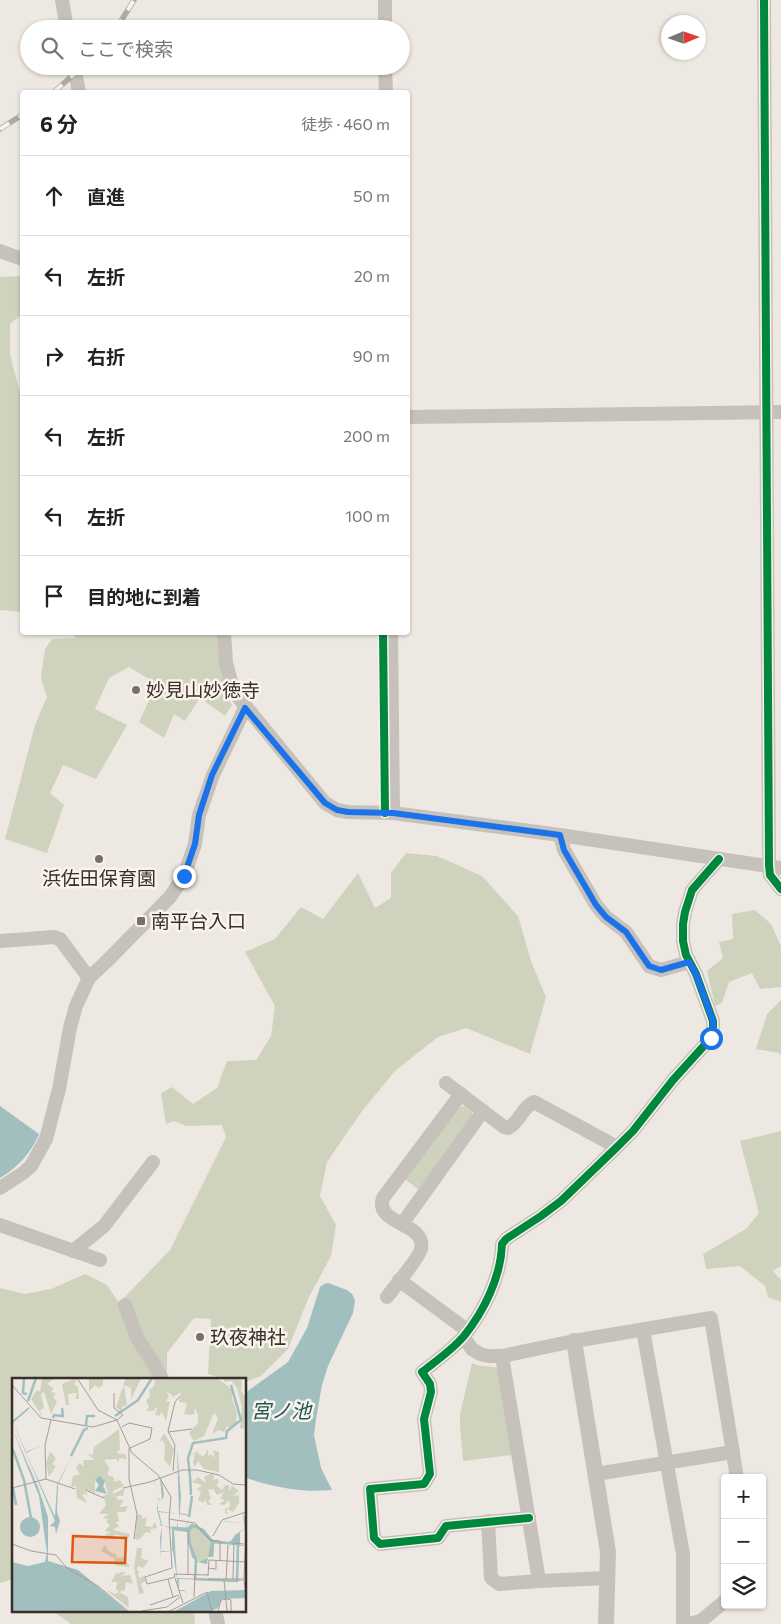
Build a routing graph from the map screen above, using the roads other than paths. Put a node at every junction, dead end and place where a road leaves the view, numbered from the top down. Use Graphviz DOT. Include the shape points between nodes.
graph roads {
  1 [pos="62,0"];
  2 [pos="385,0"];
  3 [pos="764,0"];
  4 [pos="65,20"];
  5 [pos="385,20"];
  6 [pos="76,75"];
  7 [pos="386,75"];
  8 [pos="79,90"];
  9 [pos="386,90"];
  10 [pos="0,251"];
  11 [pos="20,259"];
  12 [pos="766,412"];
  13 [pos="781,412"];
  14 [pos="410,417"];
  15 [pos="224,635"];
  16 [pos="392,635"];
  17 [pos="245,708"];
  18 [pos="393,813"];
  19 [pos="560,835"];
  20 [pos="719,860"];
  21 [pos="775,866"];
  22 [pos="781,889"];
  23 [pos="0,941"];
  24 [pos="689,962"];
  25 [pos="89,978"];
  26 [pos="446,1082"];
  27 [pos="461,1094"];
  28 [pos="483,1111"];
  29 [pos="617,1147"];
  30 [pos="153,1162"];
  31 [pos="0,1188"];
  32 [pos="402,1224"];
  33 [pos="0,1225"];
  34 [pos="74,1251"];
  35 [pos="100,1260"];
  36 [pos="399,1280"];
  37 [pos="388,1297"];
  38 [pos="125,1305"];
  39 [pos="643,1330"];
  40 [pos="465,1334"];
  41 [pos="574,1341"];
  42 [pos="502,1356"];
  43 [pos="161,1378"];
  44 [pos="733,1452"];
  45 [pos="668,1464"];
  46 [pos="596,1474"];
  47 [pos="736,1474"];
  48 [pos="529,1518"];
  49 [pos="488,1521"];
  50 [pos="608,1578"];
  51 [pos="539,1580"];
  52 [pos="721,1605"];
  53 [pos="606,1624"];
  54 [pos="683,1624"];
  55 [pos="688,1624"];
  1 -- 4 [label="street"];
  2 -- 5 [label="street"];
  3 -- 12 [label="street"];
  6 -- 8 [label="street"];
  7 -- 9 [label="street"];
  10 -- 11 [label="street"];
  12 -- 13 [label="street"];
  12 -- 14 [label="street"];
  12 -- 21 [label="street"];
  15 -- 17 [label="street" via="231,682"];
  16 -- 18 [label="street"];
  17 -- 18 [label="street" via="325,803 348,812"];
  17 -- 25 [label="street" via="212,775 184,876 170,897"];
  18 -- 19 [label="street"];
  19 -- 20 [label="street"];
  19 -- 24 [label="street" via="564,850 596,905 626,932 649,966 661,970"];
  20 -- 21 [label="street"];
  20 -- 24 [label="street" via="692,890 685,912 683,941"];
  21 -- 22 [label="street" via="770,875"];
  23 -- 25 [label="street" via="60,939"];
  24 -- 29 [label="street" via="713,1021 711,1038"];
  25 -- 31 [label="street" via="70,1028 46,1140 31,1166"];
  26 -- 27 [label="street"];
  27 -- 28 [label="street"];
  27 -- 32 [label="street" via="383,1198 381,1203 386,1214"];
  28 -- 29 [label="street" via="508,1128 528,1104 534,1102"];
  28 -- 32 [label="street"];
  29 -- 40 [label="street" via="561,1201 506,1239 492,1288"];
  30 -- 34 [label="street" via="104,1226"];
  32 -- 36 [label="street" via="420,1236 422,1246"];
  33 -- 34 [label="street"];
  34 -- 35 [label="street"];
  36 -- 37 [label="street"];
  36 -- 40 [label="street"];
  38 -- 43 [label="street" via="137,1338"];
  39 -- 41 [label="street"];
  39 -- 44 [label="street" via="711,1318"];
  39 -- 45 [label="street"];
  40 -- 42 [label="street" via="472,1349 480,1354"];
  40 -- 49 [label="street" via="422,1372 431,1392 424,1419 430,1474 424,1484 370,1489 374,1538 380,1544 438,1538 446,1526"];
  41 -- 42 [label="street"];
  41 -- 46 [label="street"];
  42 -- 48 [label="street"];
  44 -- 45 [label="street"];
  44 -- 47 [label="street"];
  45 -- 46 [label="street"];
  45 -- 54 [label="street" via="683,1554"];
  46 -- 50 [label="street" via="608,1552"];
  48 -- 49 [label="street"];
  48 -- 51 [label="street"];
  49 -- 51 [label="street" via="491,1578 498,1584"];
  50 -- 51 [label="street"];
  50 -- 53 [label="street"];
  52 -- 55 [label="street" via="701,1621"];
}
